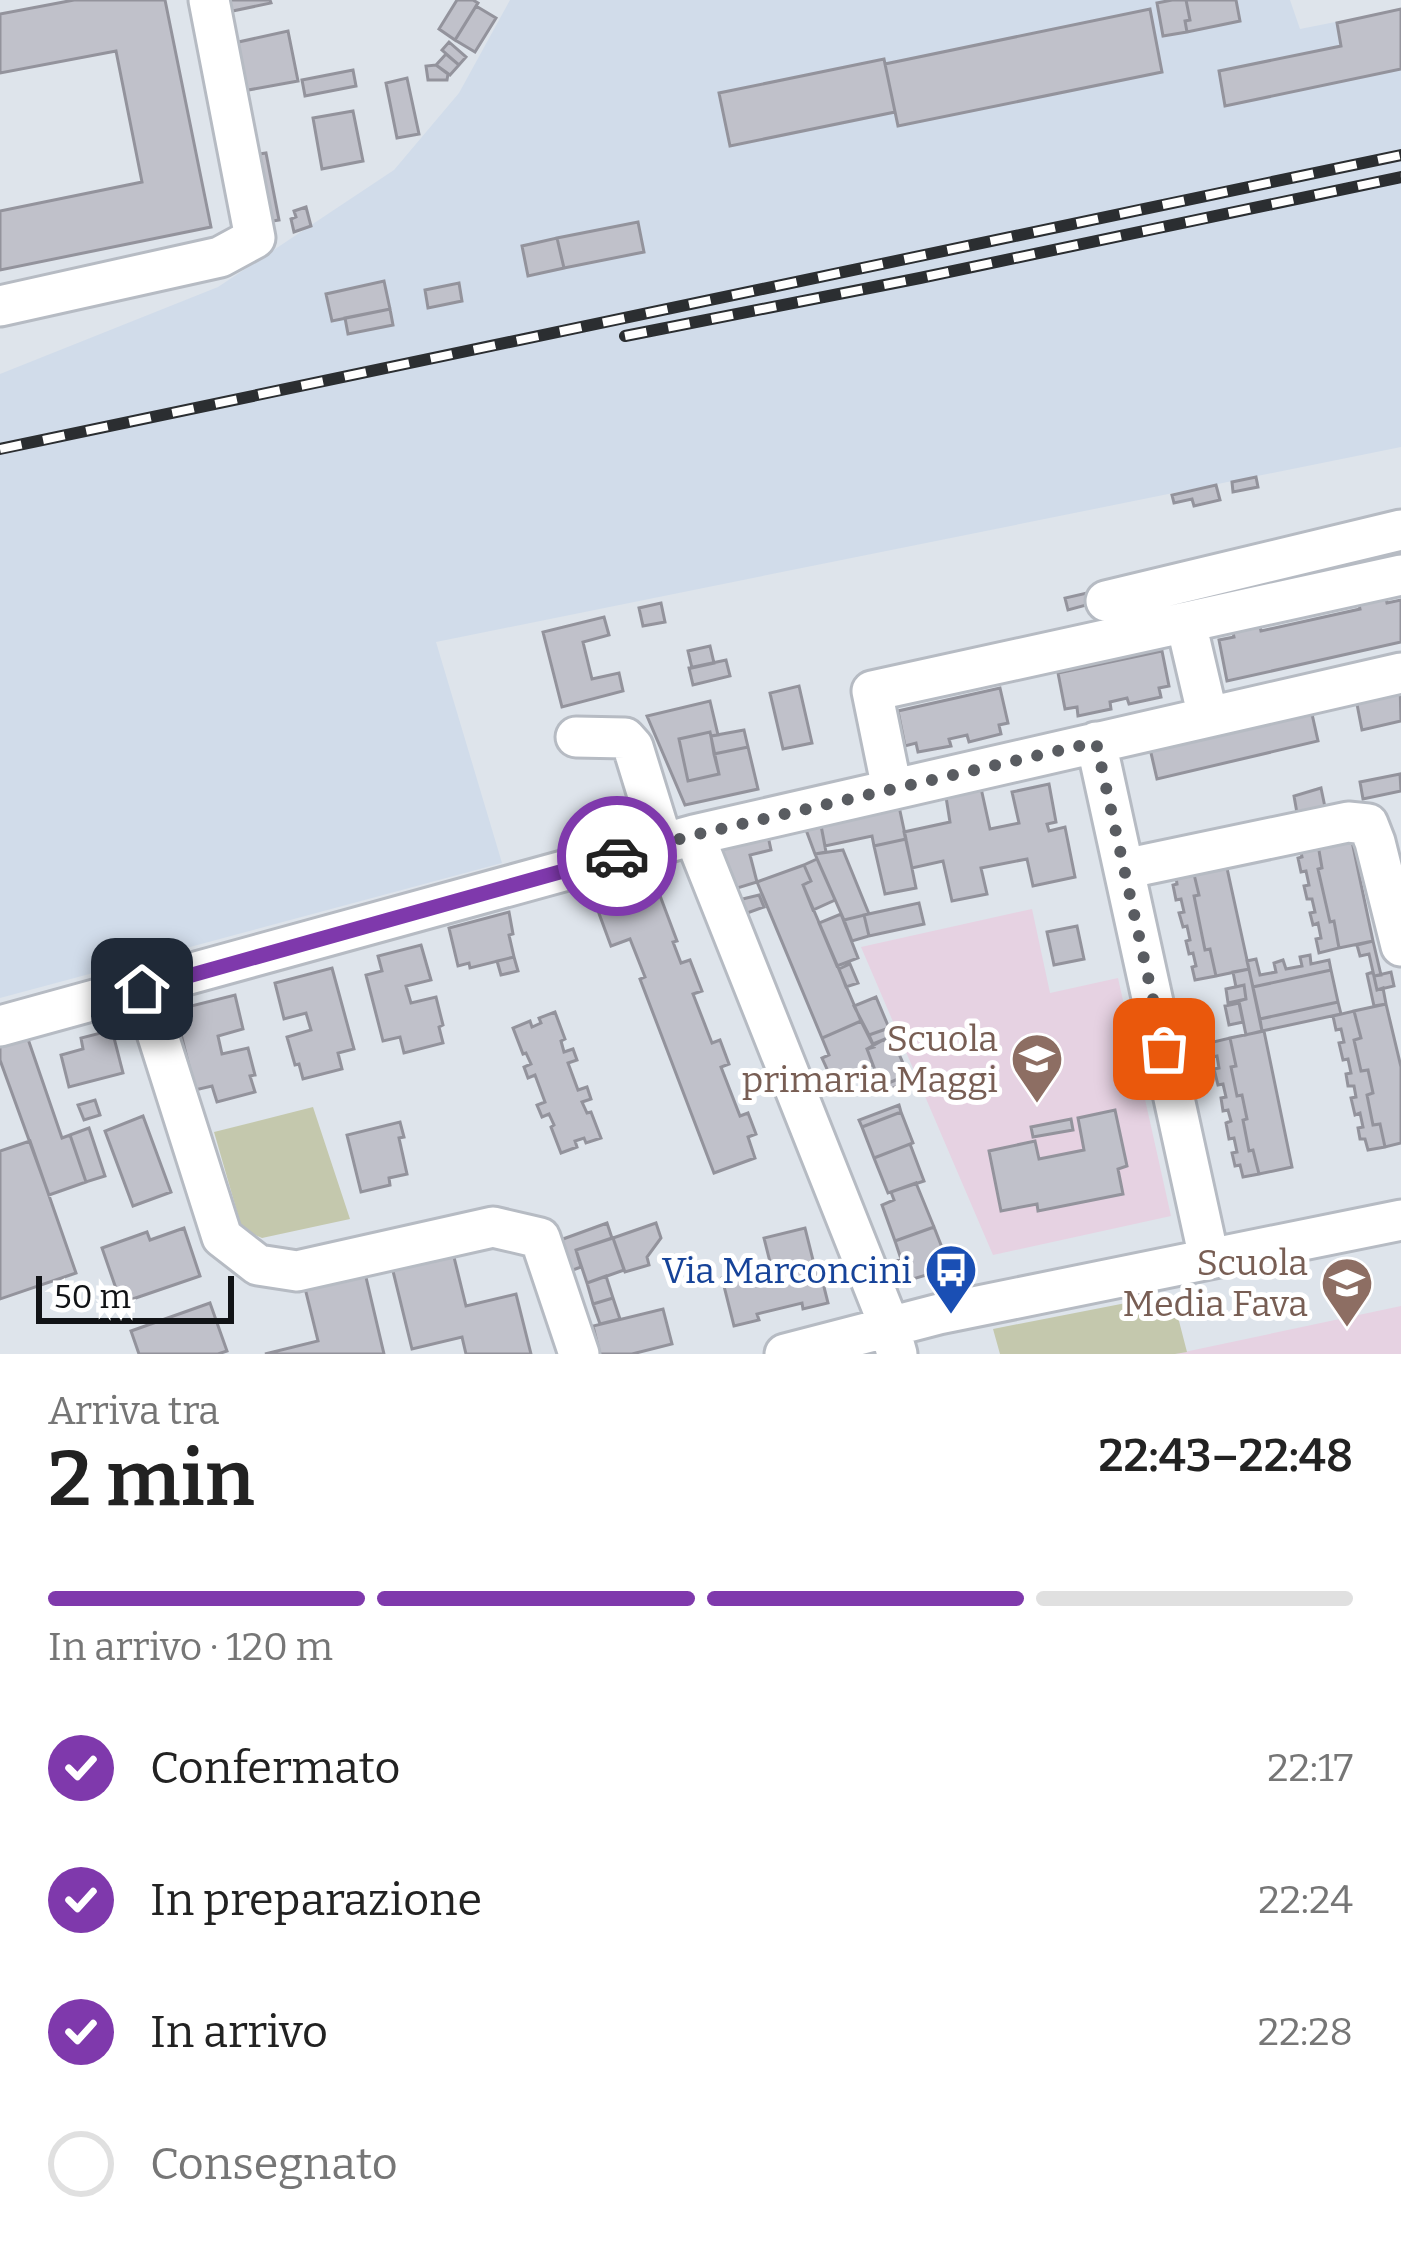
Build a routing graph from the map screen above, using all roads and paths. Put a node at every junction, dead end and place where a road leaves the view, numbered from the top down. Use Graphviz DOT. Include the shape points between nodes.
graph roads {
  1 [pos="209,0"];
  2 [pos="0,306"];
  3 [pos="1401,530"];
  4 [pos="1401,575"];
  5 [pos="1106,601"];
  6 [pos="1186,623"];
  7 [pos="1401,673"];
  8 [pos="1208,716"];
  9 [pos="576,737"];
  10 [pos="1096,742"];
  11 [pos="892,789"];
  12 [pos="679,839"];
  13 [pos="1124,869"];
  14 [pos="1401,946"];
  15 [pos="142,989"];
  16 [pos="0,1026"];
  17 [pos="1401,1220"];
  18 [pos="1209,1258"];
  19 [pos="893,1340"];
  20 [pos="579,1354"];
  21 [pos="785,1354"];
  1 -- 2 [label="street" via="255,238 220,257"];
  3 -- 5 [label="street"];
  4 -- 6 [label="street"];
  6 -- 8 [label="street"];
  6 -- 11 [label="street" via="872,691"];
  7 -- 8 [label="street"];
  8 -- 10 [label="street"];
  9 -- 12 [label="street" via="625,738"];
  10 -- 11 [label="street"];
  10 -- 13 [label="street"];
  11 -- 12 [label="street"];
  12 -- 15 [label="street"];
  12 -- 19 [label="street"];
  13 -- 14 [label="street" via="1368,824"];
  13 -- 18 [label="street"];
  15 -- 16 [label="street"];
  15 -- 20 [label="street" via="222,1237 258,1265 298,1271 494,1227 539,1238"];
  17 -- 18 [label="street"];
  18 -- 19 [label="street"];
  19 -- 21 [label="street"];
}
